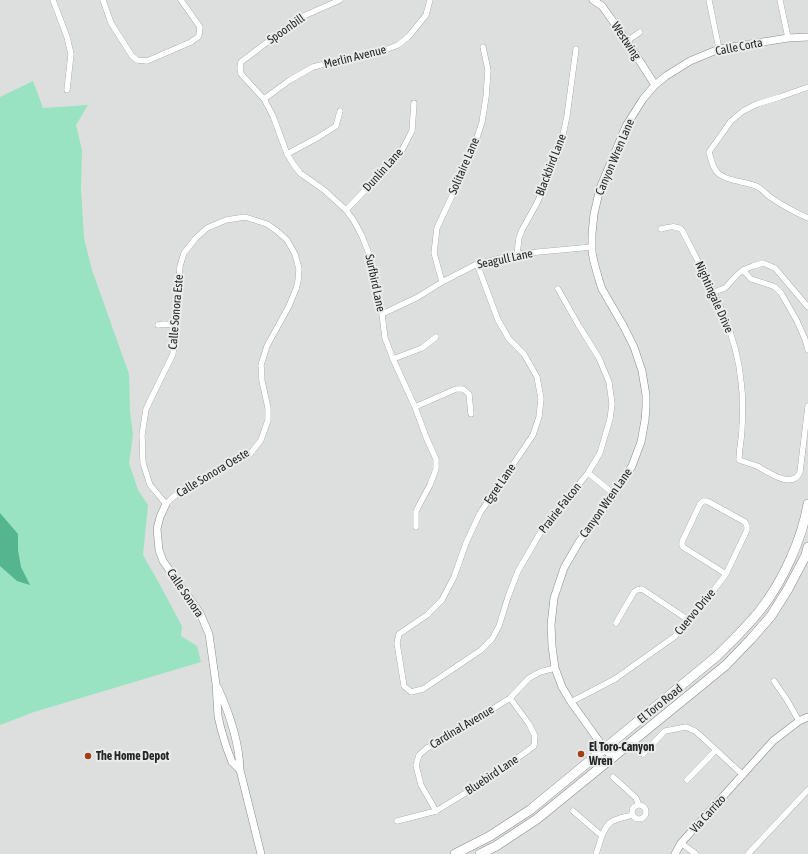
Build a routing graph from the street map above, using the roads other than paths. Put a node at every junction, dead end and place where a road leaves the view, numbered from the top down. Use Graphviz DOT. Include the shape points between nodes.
graph roads {
  1 [pos="53,0"];
  2 [pos="103,0"];
  3 [pos="181,0"];
  4 [pos="340,0"];
  5 [pos="430,0"];
  6 [pos="594,0"];
  7 [pos="710,0"];
  8 [pos="780,0"];
  9 [pos="604,3"];
  10 [pos="640,32"];
  11 [pos="808,37"];
  12 [pos="788,38"];
  13 [pos="627,41"];
  14 [pos="483,47"];
  15 [pos="576,49"];
  16 [pos="719,50"];
  17 [pos="240,68"];
  18 [pos="655,86"];
  19 [pos="808,86"];
  20 [pos="67,90"];
  21 [pos="264,99"];
  22 [pos="414,103"];
  23 [pos="340,111"];
  24 [pos="287,154"];
  25 [pos="346,210"];
  26 [pos="244,217"];
  27 [pos="808,218"];
  28 [pos="661,228"];
  29 [pos="592,247"];
  30 [pos="517,254"];
  31 [pos="477,264"];
  32 [pos="743,270"];
  33 [pos="442,282"];
  34 [pos="558,289"];
  35 [pos="714,292"];
  36 [pos="808,307"];
  37 [pos="382,314"];
  38 [pos="158,325"];
  39 [pos="175,325"];
  40 [pos="436,337"];
  41 [pos="808,350"];
  42 [pos="393,359"];
  43 [pos="808,406"];
  44 [pos="415,407"];
  45 [pos="471,414"];
  46 [pos="588,473"];
  47 [pos="614,494"];
  48 [pos="166,504"];
  49 [pos="808,504"];
  50 [pos="416,527"];
  51 [pos="808,547"];
  52 [pos="726,574"];
  53 [pos="690,621"];
  54 [pos="616,623"];
  55 [pos="556,668"];
  56 [pos="774,681"];
  57 [pos="216,684"];
  58 [pos="411,692"];
  59 [pos="510,698"];
  60 [pos="571,702"];
  61 [pos="230,717"];
  62 [pos="808,717"];
  63 [pos="799,721"];
  64 [pos="220,724"];
  65 [pos="604,748"];
  66 [pos="716,750"];
  67 [pos="642,754"];
  68 [pos="613,758"];
  69 [pos="240,770"];
  70 [pos="743,775"];
  71 [pos="613,777"];
  72 [pos="687,780"];
  73 [pos="808,790"];
  74 [pos="639,805"];
  75 [pos="436,811"];
  76 [pos="573,811"];
  77 [pos="632,815"];
  78 [pos="397,821"];
  79 [pos="602,836"];
  80 [pos="681,844"];
  81 [pos="261,854"];
  82 [pos="455,854"];
  83 [pos="480,854"];
  84 [pos="596,854"];
  85 [pos="674,854"];
  86 [pos="696,854"];
  87 [pos="748,854"];
  1 -- 20 [label="street" via="71,54"];
  2 -- 3 [label="street" via="111,23 132,56 137,60 147,61 199,36 200,27"];
  4 -- 17 [label="street, Spoonbill" via="299,18 241,62"];
  5 -- 21 [label="street, Merlin Avenue" via="426,15 410,36 398,45 313,67"];
  6 -- 9 [label="street, Westwing"];
  7 -- 16 [label="street"];
  8 -- 12 [label="street"];
  9 -- 13 [label="street, Westwing"];
  10 -- 13 [label="street"];
  11 -- 12 [label="street, Calle Corta"];
  12 -- 16 [label="street, Calle Corta"];
  13 -- 18 [label="street, Westwing"];
  14 -- 33 [label="street, Solitaire Lane" via="488,70 482,122 472,153 437,228 434,253"];
  15 -- 30 [label="street, Blackbird Lane" via="558,154 519,238"];
  16 -- 18 [label="street, Calle Corta" via="690,61"];
  17 -- 21 [label="street, Surfbird Lane" via="241,74"];
  18 -- 29 [label="street, Canyon Wren Lane" via="643,99 626,126 600,188 594,214"];
  19 -- 27 [label="street" via="743,111 731,121 709,152 718,173 728,179 758,186 781,204"];
  21 -- 24 [label="street, Surfbird Lane" via="274,116"];
  22 -- 25 [label="street, Dunlin Lane" via="412,131 400,154"];
  23 -- 24 [label="street" via="336,126"];
  24 -- 25 [label="street, Surfbird Lane" via="300,173"];
  25 -- 37 [label="street, Surfbird Lane" via="370,254"];
  26 -- 39 [label="street, Calle Sonora Este" via="226,220 207,228 184,252 180,266"];
  26 -- 48 [label="street, Calle Sonora Oeste" via="267,224 287,240 295,254 299,270 296,289 267,346 261,365 268,420 260,440 250,454 187,486"];
  28 -- 35 [label="street, Nightingale Drive" via="680,228"];
  29 -- 30 [label="street, Seagull Lane"];
  29 -- 47 [label="street, Canyon Wren Lane" via="602,289 634,347 646,395 641,442 632,466"];
  30 -- 31 [label="street, Seagull Lane"];
  31 -- 33 [label="street, Seagull Lane"];
  31 -- 58 [label="street, Egret Lane" via="498,320 538,377 541,399 539,417 533,434 480,513 442,600 427,615 399,634 397,643 404,686"];
  32 -- 35 [label="street" via="725,288"];
  32 -- 36 [label="street" via="763,263 775,268"];
  32 -- 41 [label="street" via="752,279 775,287 781,293 800,328"];
  33 -- 37 [label="street, Seagull Lane"];
  34 -- 46 [label="street, Prairie Falcon" via="609,382 612,404 610,419 600,454"];
  35 -- 43 [label="street, Nightingale Drive" via="728,323 741,373 743,415 739,460 755,465 781,479 795,479 799,475"];
  37 -- 42 [label="street, Surfbird Lane" via="385,338"];
  38 -- 39 [label="street"];
  39 -- 48 [label="street, Calle Sonora Este" via="173,354 146,410 142,435 143,463 150,485"];
  40 -- 42 [label="street" via="422,348"];
  42 -- 44 [label="street, Surfbird Lane"];
  44 -- 45 [label="street" via="456,389 469,394"];
  44 -- 50 [label="street, Surfbird Lane" via="436,459 436,470 416,511"];
  46 -- 47 [label="street"];
  46 -- 58 [label="street, Prairie Falcon" via="543,528 518,571 492,639 481,650 423,689"];
  47 -- 55 [label="street, Canyon Wren Lane" via="579,542 564,568 554,598 551,625"];
  48 -- 57 [label="street, Calle Sonora" via="157,529 159,550 163,562 200,613 209,634"];
  49 -- 65 [label="main road, El Toro Road" via="795,549 778,583 742,632 717,656"];
  51 -- 68 [label="main road, El Toro Road" via="788,589 771,616 751,639 726,665"];
  52 -- 52 [label="street, Cuervo Drive" via="747,526 745,522 703,501 682,545"];
  52 -- 53 [label="street, Cuervo Drive"];
  53 -- 54 [label="street" via="642,589 634,592"];
  53 -- 60 [label="street, Cuervo Drive" via="674,637 615,679"];
  55 -- 59 [label="street, Cardinal Avenue" via="529,678"];
  55 -- 60 [label="street, Canyon Wren Lane" via="562,687"];
  56 -- 63 [label="street"];
  57 -- 61 [label="street, Calle Sonora"];
  57 -- 64 [label="street, Calle Sonora"];
  59 -- 75 [label="street, Cardinal Avenue" via="418,755 416,765 421,785"];
  59 -- 75 [label="street, Bluebird Lane" via="529,724 535,736 534,746 490,778"];
  60 -- 65 [label="street, Canyon Wren Lane"];
  61 -- 64 [label="street"];
  61 -- 69 [label="street, Calle Sonora" via="236,738"];
  62 -- 63 [label="street, Via Carrizo"];
  63 -- 70 [label="street, Via Carrizo" via="773,741"];
  64 -- 69 [label="street, Calle Sonora" via="232,762"];
  65 -- 68 [label="street, Canyon Wren Lane"];
  65 -- 82 [label="main road, El Toro Road" via="530,810 490,836"];
  66 -- 67 [label="street" via="695,731 686,727 665,730"];
  66 -- 70 [label="street"];
  66 -- 72 [label="street"];
  68 -- 83 [label="main road, El Toro Road" via="537,819"];
  69 -- 81 [label="street, Calle Sonora"];
  70 -- 80 [label="street, Via Carrizo"];
  71 -- 74 [label="street" via="636,798"];
  73 -- 87 [label="street"];
  74 -- 77 [label="street" via="634,807"];
  74 -- 77 [label="street" via="644,807 646,815 639,819"];
  75 -- 78 [label="street, Bluebird Lane"];
  76 -- 79 [label="street"];
  77 -- 79 [label="street" via="611,823"];
  79 -- 84 [label="street"];
  80 -- 85 [label="street, Via Carrizo"];
  80 -- 86 [label="street"];
}
